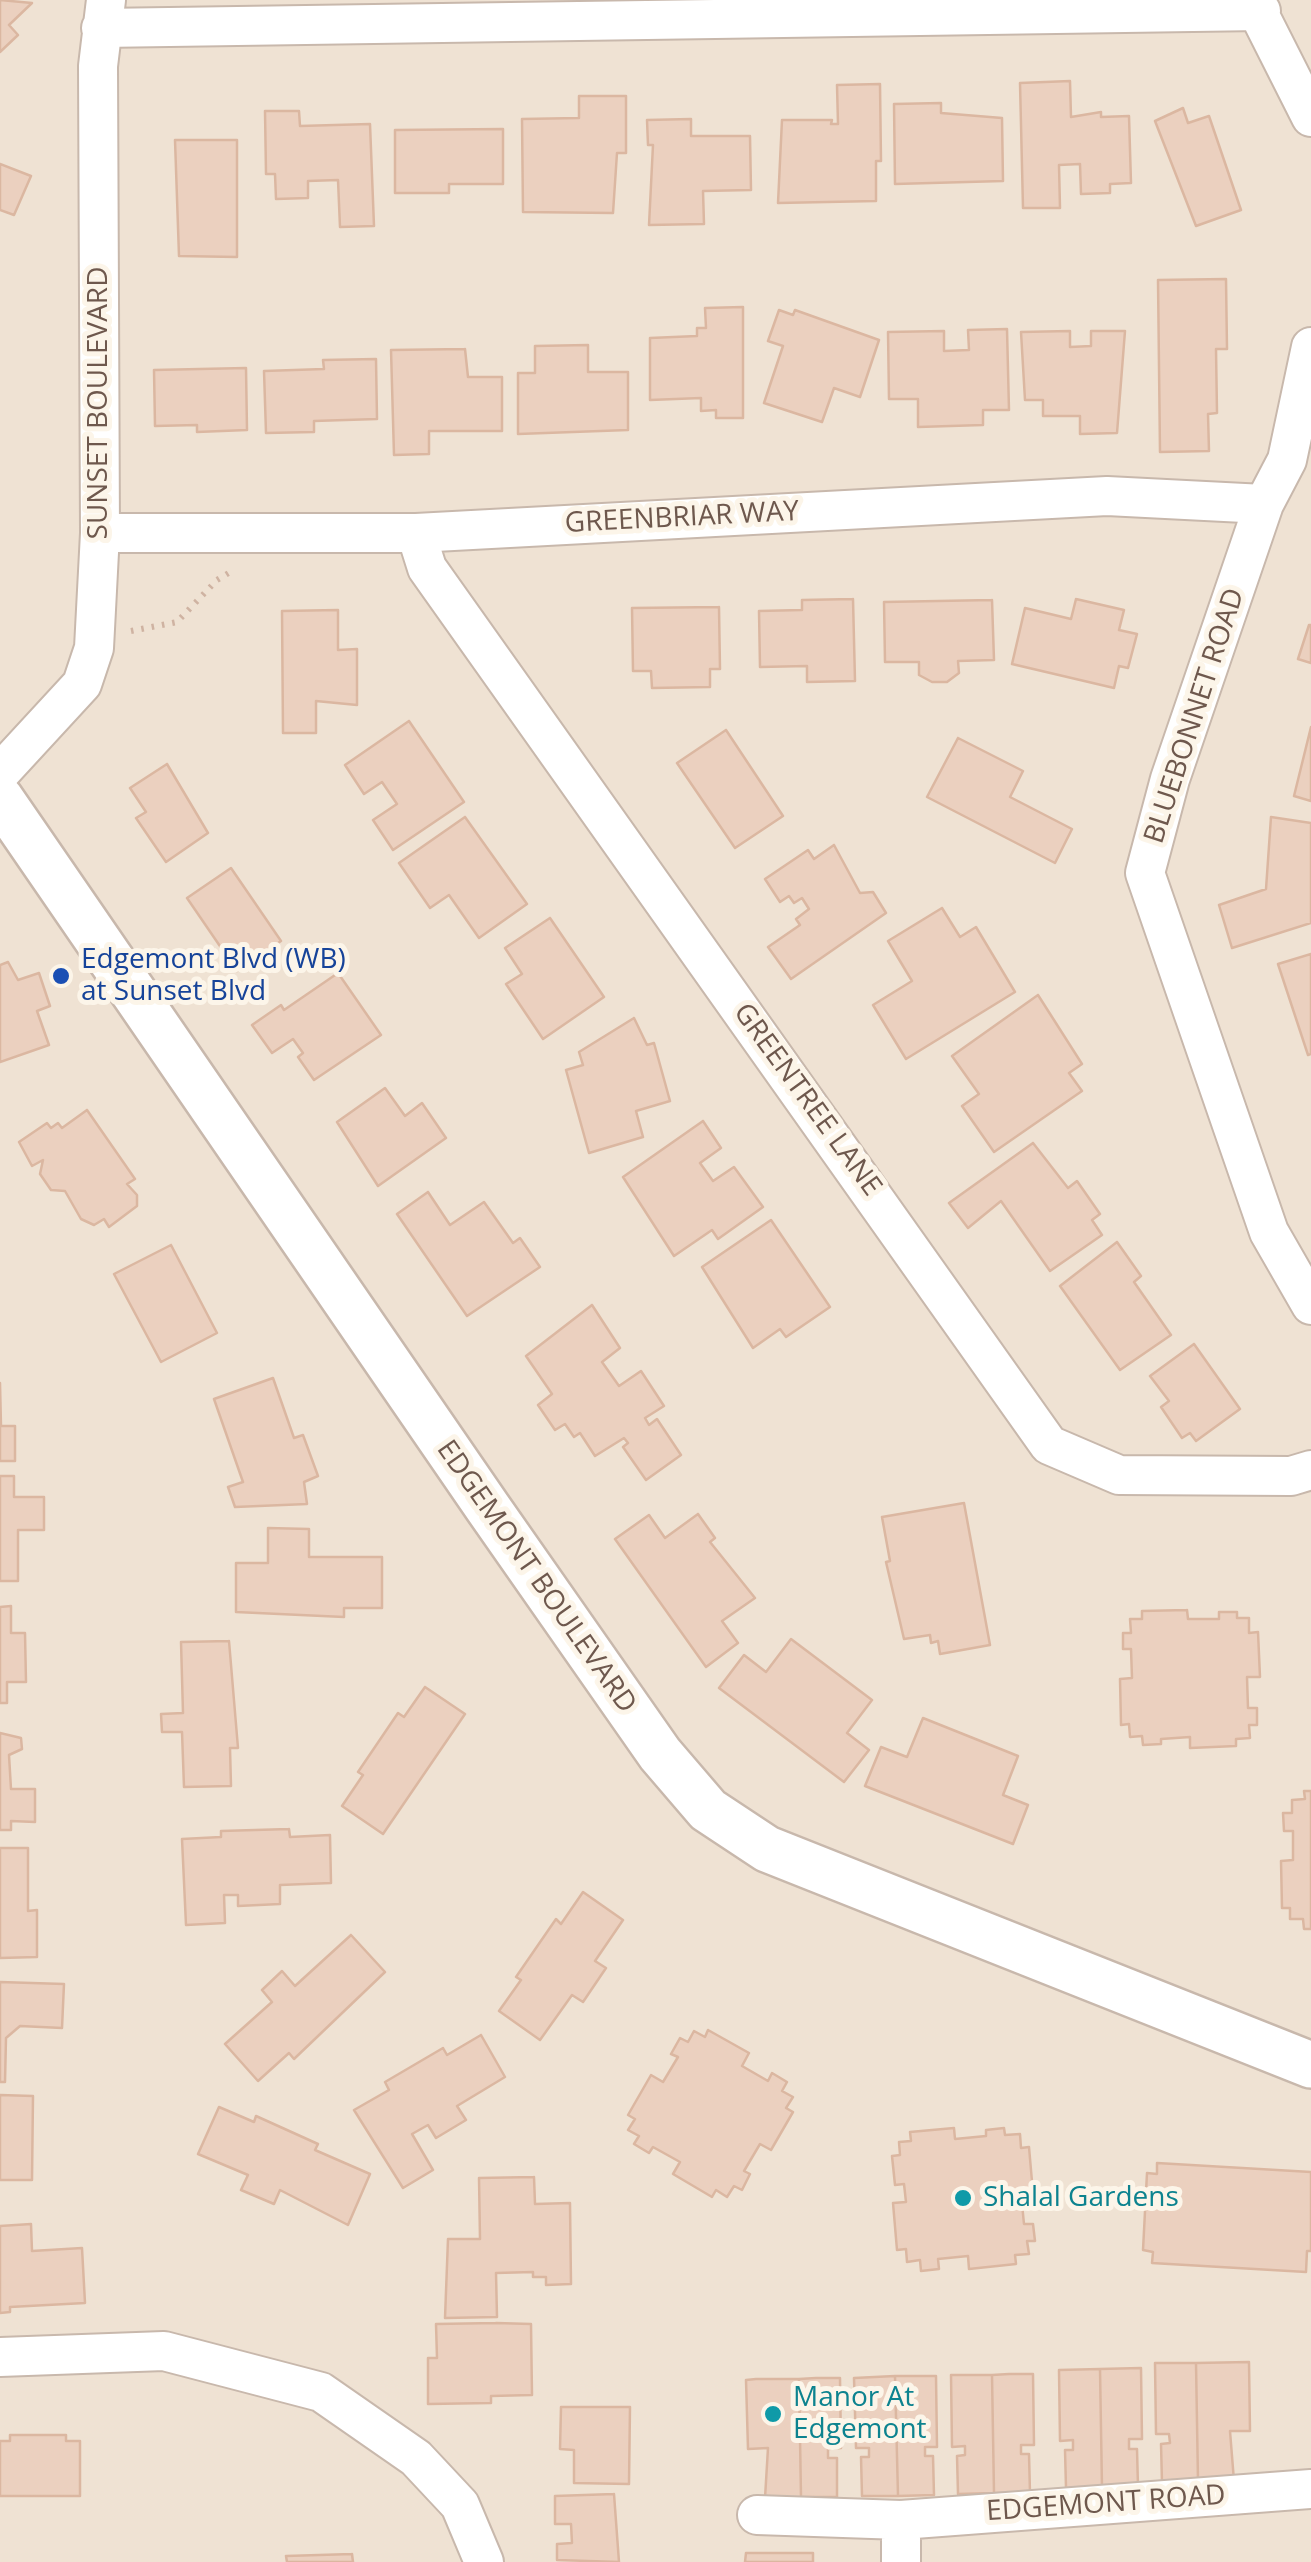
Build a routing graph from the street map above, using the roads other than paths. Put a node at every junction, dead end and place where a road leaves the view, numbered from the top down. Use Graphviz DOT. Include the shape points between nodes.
graph roads {
  1 [pos="1256,6"];
  2 [pos="1081,7"];
  3 [pos="103,14"];
  4 [pos="1311,117"];
  5 [pos="1311,347"];
  6 [pos="1299,464"];
  7 [pos="1264,504"];
  8 [pos="416,532"];
  9 [pos="100,534"];
  10 [pos="0,773"];
  11 [pos="0,798"];
  12 [pos="1311,1305"];
  13 [pos="1311,1470"];
  14 [pos="1311,2064"];
  15 [pos="0,2357"];
  16 [pos="1311,2488"];
  17 [pos="757,2514"];
  18 [pos="901,2520"];
  19 [pos="484,2562"];
  20 [pos="901,2562"];
  1 -- 2 [label="street"];
  1 -- 4 [label="street"];
  2 -- 3 [label="street"];
  3 -- 9 [label="street, SUNSET BOULEVARD"];
  5 -- 6 [label="street, BLUEBONNET ROAD"];
  6 -- 7 [label="street, BLUEBONNET ROAD"];
  7 -- 8 [label="street, GREENBRIAR WAY" via="1107,496"];
  7 -- 12 [label="street, BLUEBONNET ROAD" via="1170,779 1145,873 1269,1232"];
  8 -- 9 [label="street, GREENBRIAR WAY"];
  8 -- 13 [label="street, GREENTREE LANE" via="427,568 1049,1444 1118,1476 1292,1476"];
  9 -- 10 [label="street, SUNSET BOULEVARD" via="94,648 82,684"];
  11 -- 14 [label="street, EDGEMONT BOULEVARD" via="660,1754 708,1810 768,1849"];
  15 -- 19 [label="street" via="164,2350 322,2392 416,2458 460,2506"];
  16 -- 18 [label="street, EDGEMONT ROAD"];
  17 -- 18 [label="street, EDGEMONT ROAD"];
  18 -- 20 [label="street"];
}
